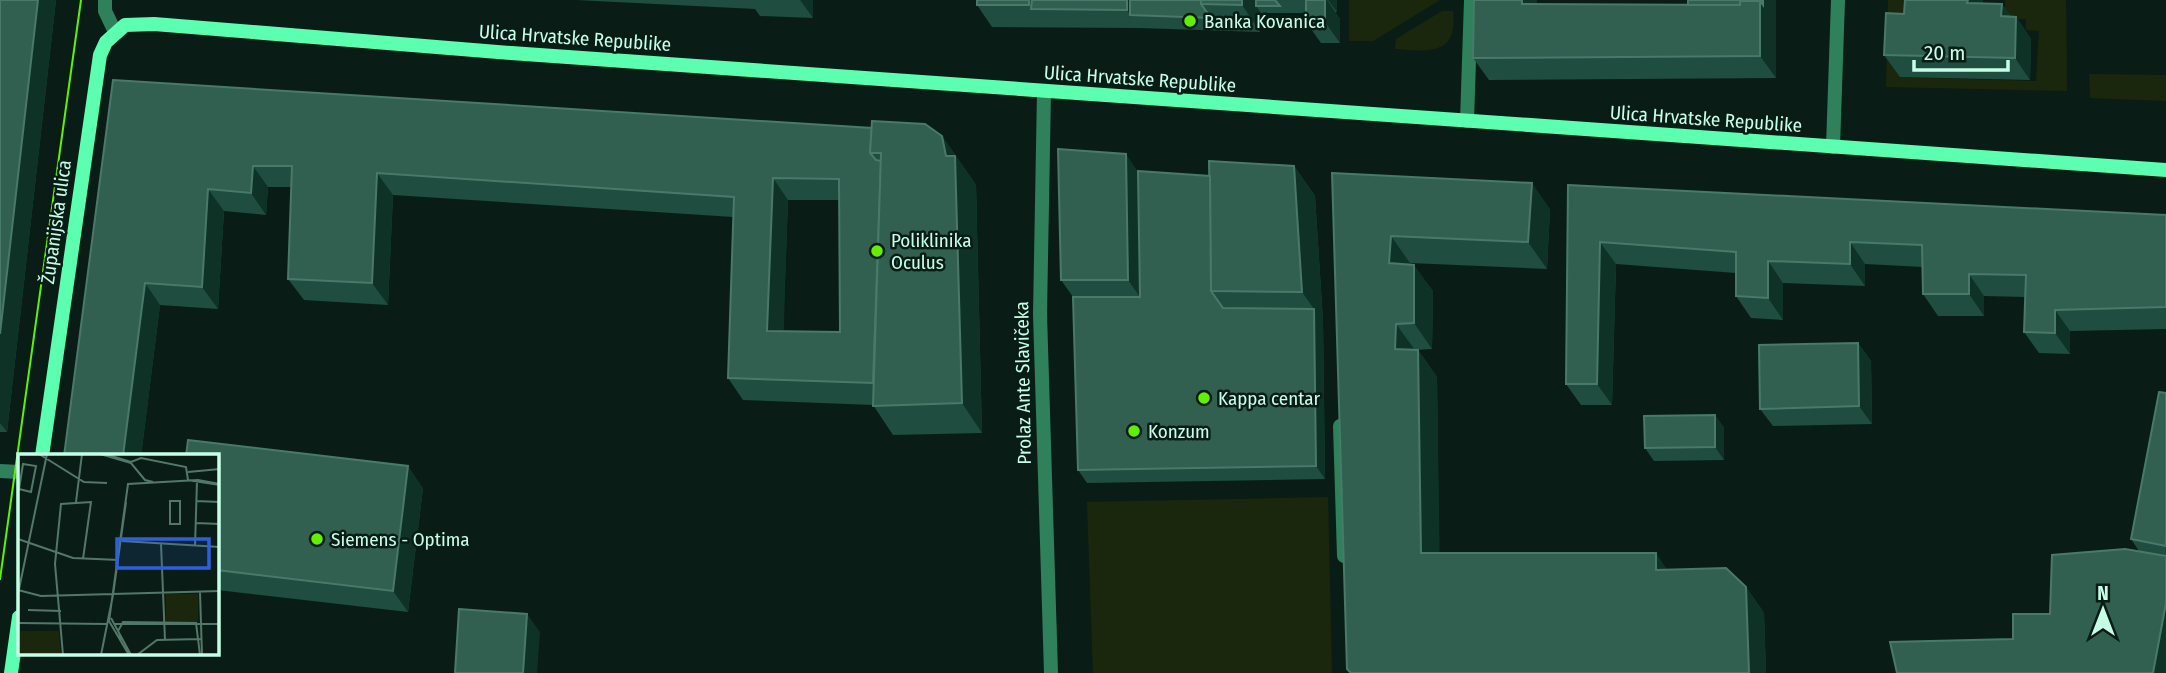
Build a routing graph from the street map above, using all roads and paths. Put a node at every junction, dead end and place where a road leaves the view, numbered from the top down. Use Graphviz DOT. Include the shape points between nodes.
graph roads {
  1 [pos="106,0"];
  2 [pos="1471,0"];
  3 [pos="1838,0"];
  4 [pos="115,32"];
  5 [pos="1044,91"];
  6 [pos="1467,121"];
  7 [pos="1833,147"];
  8 [pos="2166,170"];
  9 [pos="1340,405"];
  10 [pos="43,454"];
  11 [pos="0,471"];
  12 [pos="18,472"];
  13 [pos="1345,568"];
  14 [pos="18,624"];
  15 [pos="11,673"];
  16 [pos="1051,673"];
  1 -- 4 [label="street" via="105,11"];
  2 -- 6 [label="street"];
  3 -- 7 [label="street"];
  4 -- 5 [label="street, Ulica Hrvatske Republike" via="125,25 154,24"];
  4 -- 10 [label="street, Županijska ulica" via="100,55 95,80"];
  5 -- 6 [label="street, Ulica Hrvatske Republike"];
  5 -- 16 [label="street, Prolaz Ante Slavičeka" via="1040,313"];
  6 -- 7 [label="street, Ulica Hrvatske Republike"];
  7 -- 8 [label="street, Ulica Hrvatske Republike"];
  9 -- 13 [label="street"];
  11 -- 12 [label="street"];
  14 -- 15 [label="street"];
}
